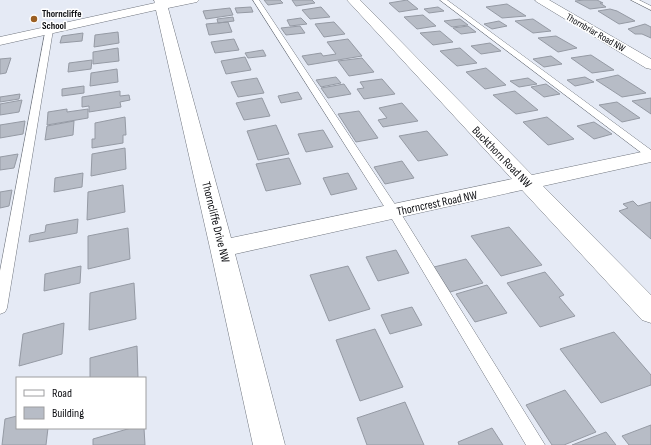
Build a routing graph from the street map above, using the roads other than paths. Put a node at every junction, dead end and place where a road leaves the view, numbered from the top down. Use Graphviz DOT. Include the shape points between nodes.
graph roads {
  1 [pos="194,0"];
  2 [pos="256,0"];
  3 [pos="353,0"];
  4 [pos="443,0"];
  5 [pos="541,0"];
  6 [pos="634,0"];
  7 [pos="161,3"];
  8 [pos="651,8"];
  9 [pos="49,30"];
  10 [pos="0,41"];
  11 [pos="651,64"];
  12 [pos="651,156"];
  13 [pos="528,184"];
  14 [pos="394,212"];
  15 [pos="222,248"];
  16 [pos="0,308"];
  17 [pos="651,312"];
  18 [pos="269,445"];
  19 [pos="536,445"];
  1 -- 7 [label="street"];
  2 -- 14 [label="lane"];
  3 -- 13 [label="street, Buckthorn Road NW"];
  4 -- 12 [label="lane"];
  5 -- 11 [label="street, Thornbriar Road NW"];
  6 -- 8 [label="lane"];
  7 -- 9 [label="street"];
  7 -- 15 [label="street, Thorncliffe Drive NW"];
  9 -- 10 [label="street"];
  9 -- 16 [label="lane"];
  12 -- 13 [label="street, Thorncrest Road NW"];
  13 -- 14 [label="street, Thorncrest Road NW"];
  13 -- 17 [label="street, Buckthorn Road NW"];
  14 -- 15 [label="street, Thorncrest Road NW"];
  14 -- 19 [label="lane"];
  15 -- 18 [label="street, Thorncliffe Drive NW"];
}
